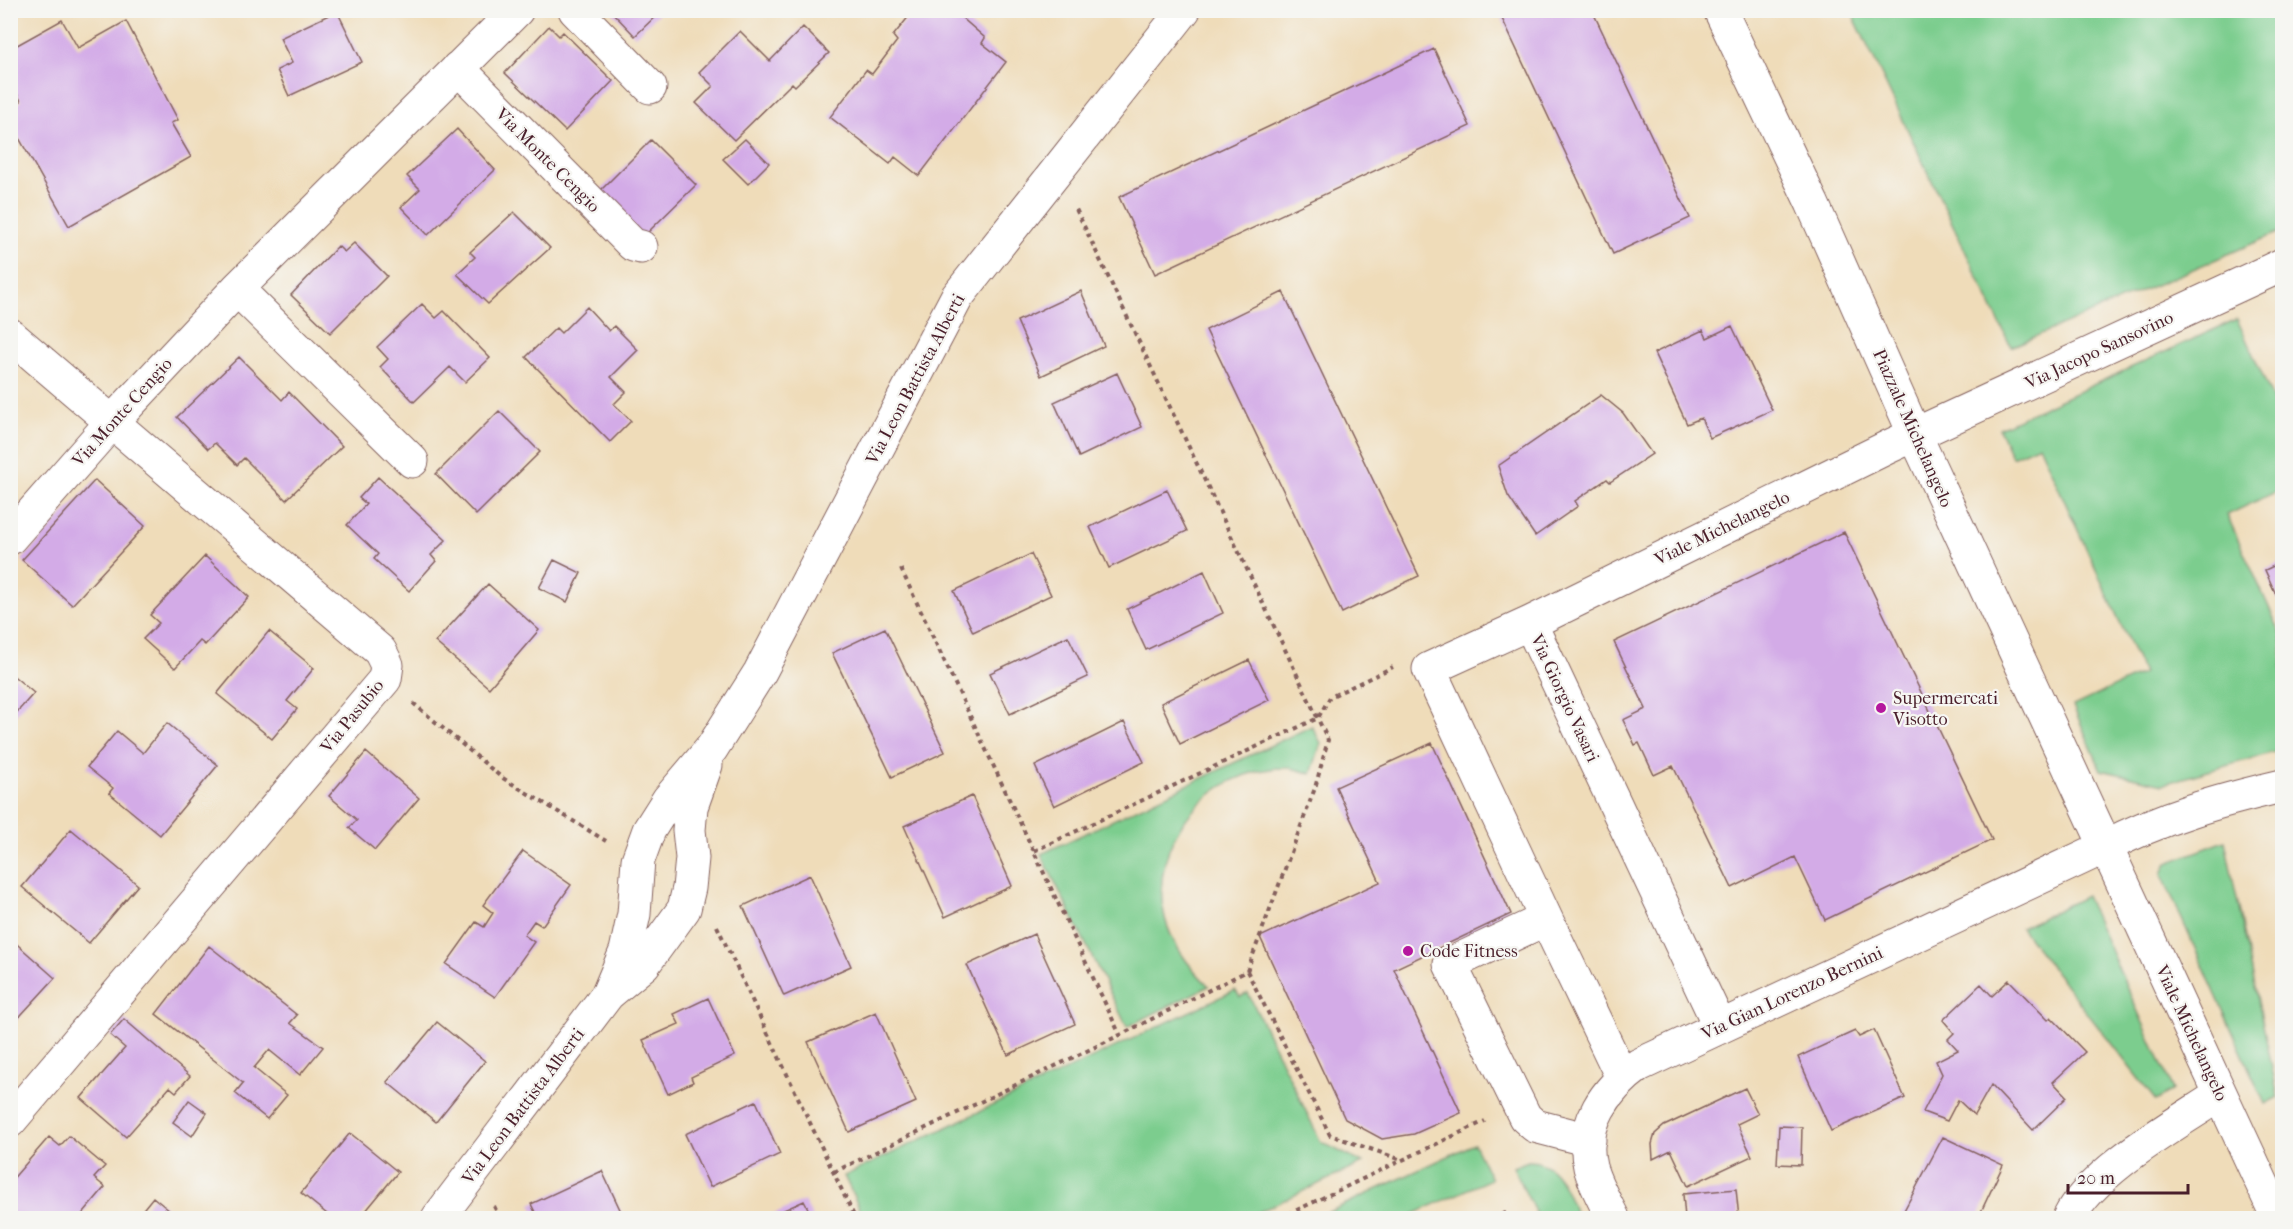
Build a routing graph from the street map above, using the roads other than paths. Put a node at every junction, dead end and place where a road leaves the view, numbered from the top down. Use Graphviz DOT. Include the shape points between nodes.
graph roads {
  1 [pos="517,10"];
  2 [pos="575,10"];
  3 [pos="1184,10"];
  4 [pos="1720,10"];
  5 [pos="458,68"];
  6 [pos="650,87"];
  7 [pos="642,247"];
  8 [pos="2283,265"];
  9 [pos="237,289"];
  10 [pos="10,335"];
  11 [pos="112,422"];
  12 [pos="1915,435"];
  13 [pos="412,461"];
  14 [pos="10,538"];
  15 [pos="1530,622"];
  16 [pos="712,748"];
  17 [pos="2283,786"];
  18 [pos="2105,847"];
  19 [pos="1545,919"];
  20 [pos="608,994"];
  21 [pos="1720,1027"];
  22 [pos="1622,1077"];
  23 [pos="2220,1095"];
  24 [pos="10,1121"];
  25 [pos="1589,1140"];
  26 [pos="438,1218"];
  27 [pos="1613,1218"];
  28 [pos="2069,1218"];
  29 [pos="2278,1218"];
  1 -- 5 [label="street, Via Monte Cengio"];
  2 -- 6 [label="street"];
  3 -- 16 [label="street, Via Leon Battista Alberti" via="957,297 760,672"];
  4 -- 12 [label="street, Piazzale Michelangelo" via="1812,203"];
  5 -- 7 [label="street, Via Monte Cengio" via="633,245"];
  5 -- 9 [label="street, Via Monte Cengio"];
  8 -- 12 [label="street, Via Jacopo Sansovino"];
  9 -- 11 [label="street, Via Monte Cengio"];
  9 -- 13 [label="street"];
  10 -- 11 [label="street, Via Pasubio"];
  11 -- 14 [label="street, Via Monte Cengio"];
  11 -- 24 [label="street, Via Pasubio" via="380,651 387,665 385,679"];
  12 -- 15 [label="street, Viale Michelangelo"];
  12 -- 18 [label="street, Piazzale Michelangelo"];
  15 -- 19 [label="street, Via Giorgio Vasari" via="1429,669"];
  15 -- 21 [label="street, Via Giorgio Vasari"];
  16 -- 20 [label="street, Via Leon Battista Alberti" via="668,800 649,830 638,860 634,914 626,951"];
  16 -- 20 [label="street, Via Leon Battista Alberti" via="692,807 692,858 684,909 644,964"];
  17 -- 18 [label="street, Via Gian Lorenzo Bernini" via="2170,818"];
  18 -- 21 [label="street, Via Gian Lorenzo Bernini"];
  18 -- 23 [label="street, Viale Michelangelo"];
  19 -- 22 [label="street"];
  19 -- 25 [label="street" via="1450,964 1525,1117 1535,1126"];
  20 -- 26 [label="street, Via Leon Battista Alberti"];
  21 -- 22 [label="street, Via Gian Lorenzo Bernini" via="1660,1053"];
  22 -- 25 [label="street, Via Gian Lorenzo Bernini" via="1599,1104"];
  23 -- 28 [label="street" via="2098,1181"];
  23 -- 29 [label="street, Viale Michelangelo"];
  25 -- 27 [label="street, Via Gian Lorenzo Bernini" via="1591,1169"];
}
